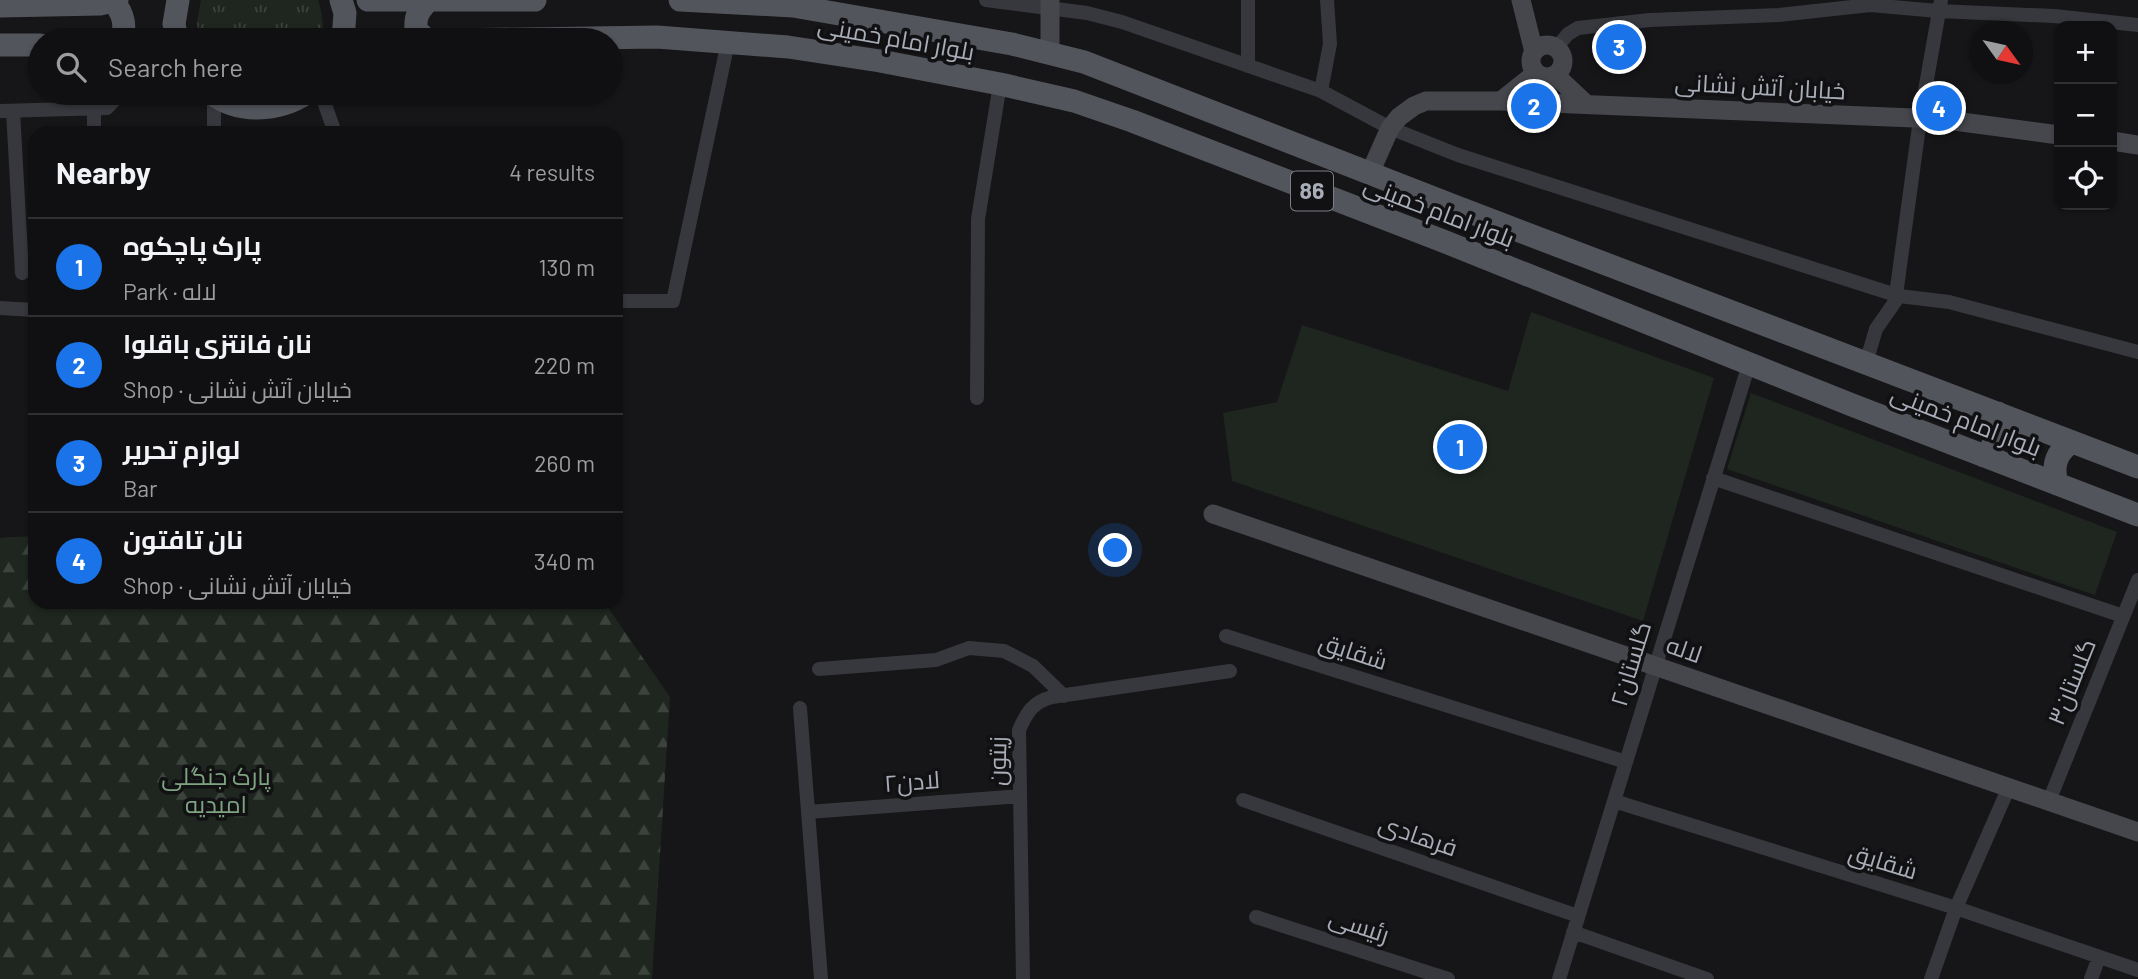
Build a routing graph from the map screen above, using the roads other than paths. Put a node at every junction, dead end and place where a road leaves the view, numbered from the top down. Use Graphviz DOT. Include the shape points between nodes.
graph roads {
  1 [pos="115,0"];
  2 [pos="178,0"];
  3 [pos="341,0"];
  4 [pos="368,0"];
  5 [pos="535,0"];
  6 [pos="680,0"];
  7 [pos="986,0"];
  8 [pos="1248,0"];
  9 [pos="1327,0"];
  10 [pos="1521,0"];
  11 [pos="427,2"];
  12 [pos="1870,3"];
  13 [pos="13,4"];
  14 [pos="1050,4"];
  15 [pos="1940,5"];
  16 [pos="2138,25"];
  17 [pos="123,28"];
  18 [pos="175,28"];
  19 [pos="344,28"];
  20 [pos="416,28"];
  21 [pos="623,37"];
  22 [pos="728,42"];
  23 [pos="0,44"];
  24 [pos="28,45"];
  25 [pos="1556,48"];
  26 [pos="1534,52"];
  27 [pos="1050,53"];
  28 [pos="1248,66"];
  29 [pos="1536,73"];
  30 [pos="1556,75"];
  31 [pos="1000,84"];
  32 [pos="1321,91"];
  33 [pos="1501,101"];
  34 [pos="1586,104"];
  35 [pos="110,105"];
  36 [pos="213,105"];
  37 [pos="237,105"];
  38 [pos="279,105"];
  39 [pos="325,105"];
  40 [pos="94,108"];
  41 [pos="6,111"];
  42 [pos="1920,118"];
  43 [pos="94,126"];
  44 [pos="214,126"];
  45 [pos="333,126"];
  46 [pos="1390,128"];
  47 [pos="2054,134"];
  48 [pos="2117,142"];
  49 [pos="2138,145"];
  50 [pos="1370,173"];
  51 [pos="1356,208"];
  52 [pos="22,273"];
  53 [pos="1897,296"];
  54 [pos="623,301"];
  55 [pos="0,308"];
  56 [pos="28,310"];
  57 [pos="2138,352"];
  58 [pos="1749,363"];
  59 [pos="1866,363"];
  60 [pos="977,398"];
  61 [pos="1998,413"];
  62 [pos="2071,442"];
  63 [pos="1984,456"];
  64 [pos="2138,467"];
  65 [pos="1713,478"];
  66 [pos="2057,484"];
  67 [pos="1213,514"];
  68 [pos="2138,515"];
  69 [pos="2138,580"];
  70 [pos="2123,616"];
  71 [pos="1226,636"];
  72 [pos="1654,665"];
  73 [pos="819,669"];
  74 [pos="1230,671"];
  75 [pos="1064,696"];
  76 [pos="800,708"];
  77 [pos="1626,762"];
  78 [pos="2009,787"];
  79 [pos="1020,796"];
  80 [pos="1244,800"];
  81 [pos="1614,800"];
  82 [pos="2049,801"];
  83 [pos="808,812"];
  84 [pos="2138,832"];
  85 [pos="1956,908"];
  86 [pos="1578,916"];
  87 [pos="1256,917"];
  88 [pos="1573,932"];
  89 [pos="2099,957"];
  90 [pos="2138,970"];
  91 [pos="821,979"];
  92 [pos="1023,979"];
  93 [pos="1448,979"];
  94 [pos="1559,979"];
  95 [pos="1707,979"];
  96 [pos="1931,979"];
  97 [pos="2091,979"];
  1 -- 13 [label="main road"];
  1 -- 17 [label="main road"];
  2 -- 18 [label="main road"];
  3 -- 19 [label="main road"];
  4 -- 11 [label="main road"];
  5 -- 11 [label="main road"];
  6 -- 27 [label="main road, بلوار امام خمینی / 86" via="793,6"];
  7 -- 14 [label="street"];
  8 -- 28 [label="street"];
  9 -- 32 [label="street" via="1330,44"];
  10 -- 26 [label="street"];
  11 -- 20 [label="main road" via="417,12"];
  12 -- 15 [label="street"];
  12 -- 25 [label="street" via="1779,15 1578,28"];
  14 -- 27 [label="street"];
  14 -- 28 [label="street" via="1106,17"];
  15 -- 16 [label="street"];
  15 -- 42 [label="street"];
  21 -- 22 [label="main road, بلوار امام خمینی / 86"];
  22 -- 31 [label="main road, بلوار امام خمینی / 86" via="815,51"];
  22 -- 54 [label="street" via="673,301"];
  23 -- 24 [label="main road"];
  25 -- 26 [label="street" via="1541,46"];
  25 -- 30 [label="street" via="1563,61"];
  26 -- 29 [label="street" via="1531,63"];
  27 -- 50 [label="main road, بلوار امام خمینی / 86" via="1146,85"];
  28 -- 32 [label="street"];
  29 -- 30 [label="street"];
  29 -- 33 [label="street"];
  30 -- 34 [label="street"];
  31 -- 51 [label="main road, بلوار امام خمینی / 86" via="1132,121"];
  31 -- 60 [label="street" via="978,219"];
  32 -- 46 [label="street"];
  33 -- 34 [label="street, خیابان آتش نشانی"];
  33 -- 46 [label="street, خیابان آتش نشانی" via="1426,101"];
  34 -- 42 [label="street, خیابان آتش نشانی"];
  35 -- 40 [label="street"];
  36 -- 44 [label="street"];
  37 -- 38 [label="main road"];
  39 -- 45 [label="street"];
  40 -- 41 [label="street"];
  40 -- 43 [label="street"];
  41 -- 52 [label="street"];
  42 -- 47 [label="street, خیابان آتش نشانی"];
  42 -- 53 [label="street"];
  46 -- 50 [label="street, خیابان آتش نشانی"];
  46 -- 53 [label="street" via="1458,155"];
  48 -- 49 [label="street"];
  50 -- 51 [label="main road"];
  50 -- 59 [label="main road, بلوار امام خمینی / 86"];
  51 -- 58 [label="main road, بلوار امام خمینی / 86"];
  53 -- 57 [label="street" via="1949,302"];
  53 -- 59 [label="street" via="1876,329"];
  55 -- 56 [label="street"];
  58 -- 63 [label="main road, بلوار امام خمینی / 86"];
  58 -- 65 [label="street, گلستان۲"];
  59 -- 61 [label="main road, بلوار امام خمینی / 86"];
  61 -- 62 [label="main road, بلوار امام خمینی / 86"];
  61 -- 63 [label="main road" via="1998,437"];
  62 -- 64 [label="main road, بلوار امام خمینی / 86"];
  62 -- 66 [label="main road" via="2055,462"];
  63 -- 66 [label="main road, بلوار امام خمینی / 86"];
  65 -- 70 [label="street"];
  65 -- 72 [label="street, گلستان۲"];
  66 -- 68 [label="main road, بلوار امام خمینی / 86"];
  67 -- 72 [label="street, لاله"];
  69 -- 70 [label="street, گلستان۳"];
  70 -- 82 [label="street, گلستان۳"];
  71 -- 77 [label="street, شقایق"];
  72 -- 77 [label="street, گلستان۲"];
  72 -- 78 [label="street, لاله"];
  73 -- 75 [label="street" via="936,660 969,648 1004,651 1033,666"];
  74 -- 75 [label="street, زیتون"];
  75 -- 79 [label="street, زیتون" via="1038,701 1019,730"];
  76 -- 83 [label="street"];
  77 -- 81 [label="street, گلستان۲"];
  78 -- 82 [label="street, لاله"];
  78 -- 85 [label="street"];
  79 -- 83 [label="street, لادن۲"];
  79 -- 92 [label="street, زیتون"];
  80 -- 86 [label="street, فرهادی"];
  81 -- 85 [label="street, شقایق"];
  81 -- 86 [label="street, گلستان۲"];
  82 -- 84 [label="street, لاله"];
  83 -- 91 [label="street"];
  85 -- 89 [label="street, شقایق"];
  85 -- 96 [label="street"];
  86 -- 88 [label="street, گلستان۲"];
  87 -- 93 [label="street, رئیسی"];
  88 -- 94 [label="street, گلستان۲"];
  88 -- 95 [label="street"];
  89 -- 90 [label="street, شقایق"];
  89 -- 97 [label="street"];
}
